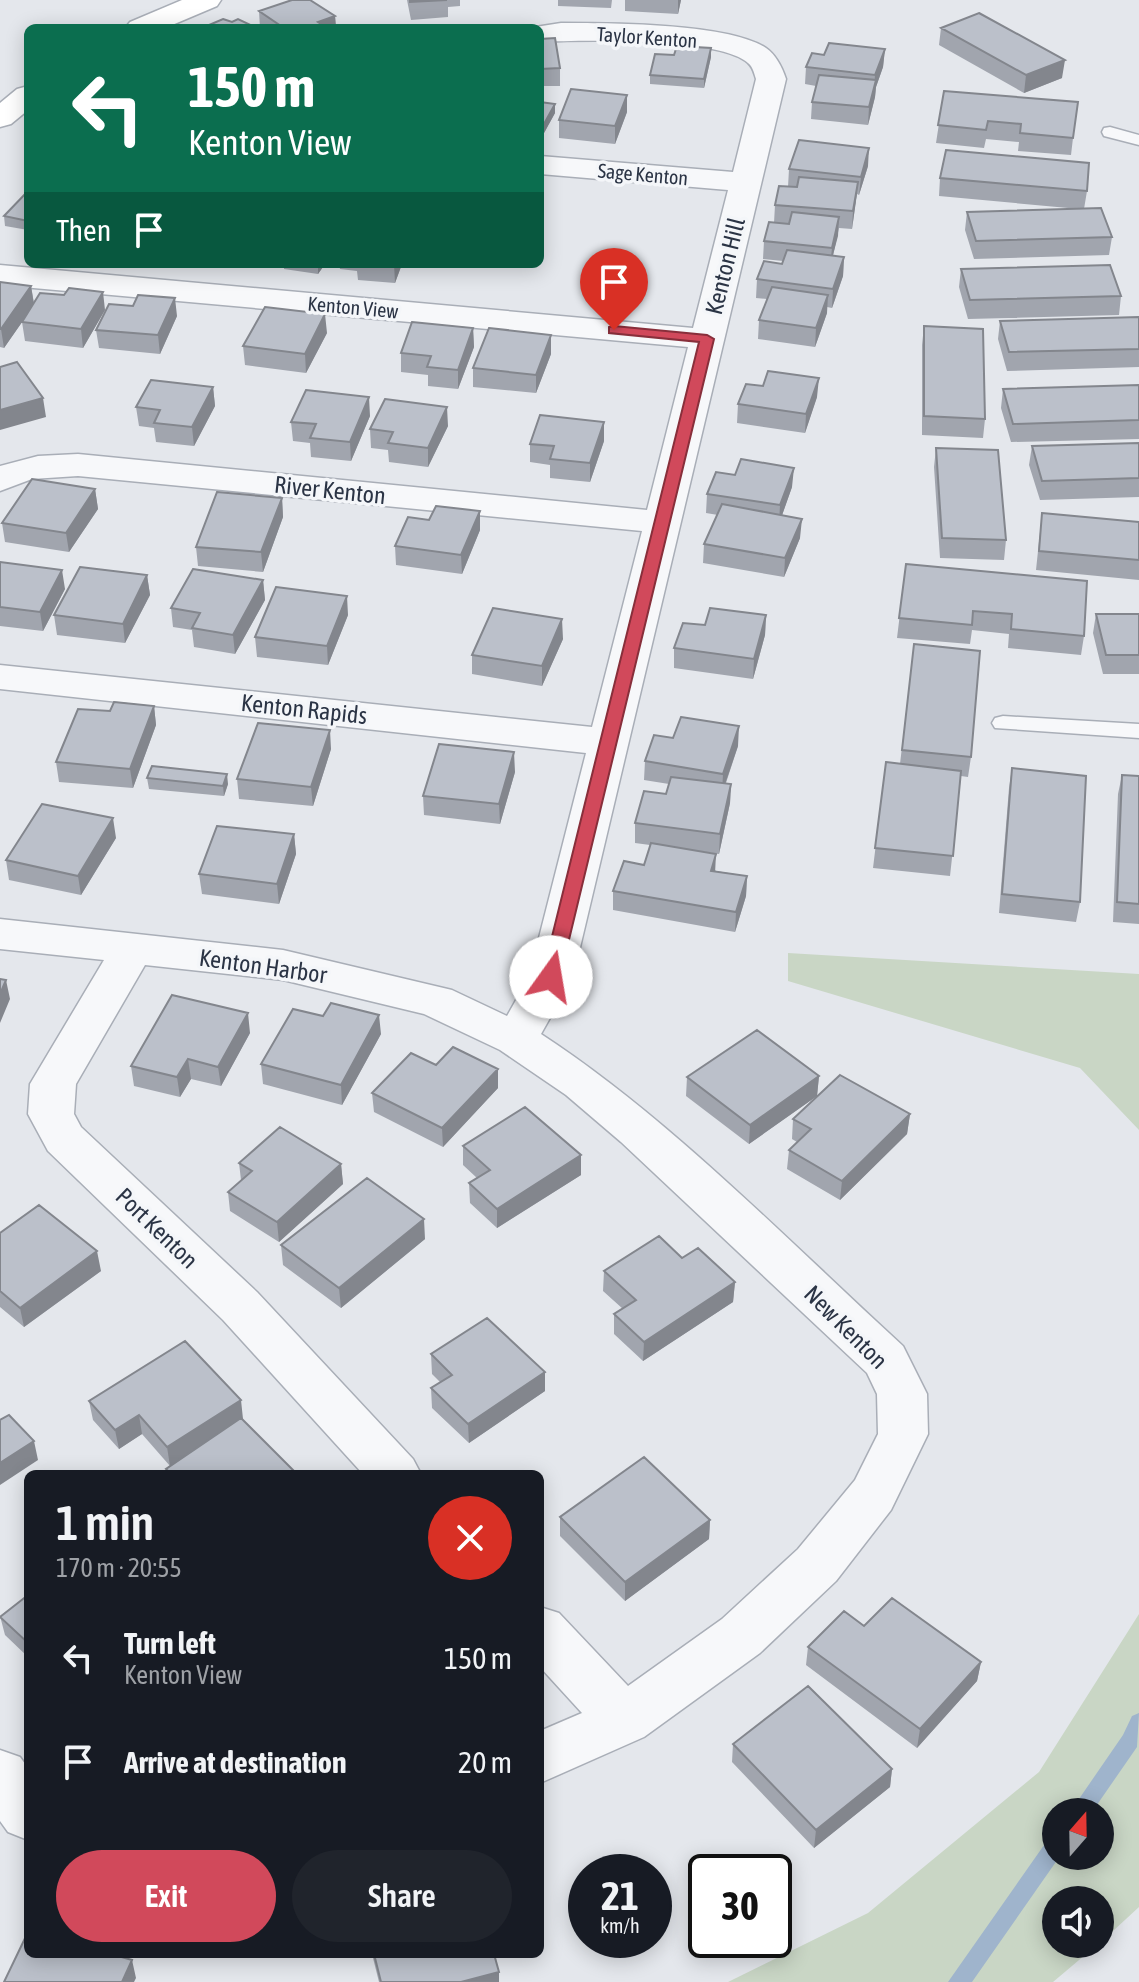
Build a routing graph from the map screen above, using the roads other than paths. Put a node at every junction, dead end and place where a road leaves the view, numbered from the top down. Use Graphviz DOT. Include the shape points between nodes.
graph roads {
  1 [pos="207,0"];
  2 [pos="150,24"];
  3 [pos="544,33"];
  4 [pos="752,52"];
  5 [pos="24,98"];
  6 [pos="0,118"];
  7 [pos="1110,132"];
  8 [pos="1139,140"];
  9 [pos="544,165"];
  10 [pos="745,182"];
  11 [pos="95,273"];
  12 [pos="0,275"];
  13 [pos="707,339"];
  14 [pos="0,480"];
  15 [pos="662,522"];
  16 [pos="0,677"];
  17 [pos="1003,723"];
  18 [pos="1139,731"];
  19 [pos="608,742"];
  20 [pos="0,934"];
  21 [pos="132,950"];
  22 [pos="516,1039"];
  23 [pos="391,1470"];
  24 [pos="544,1634"];
  25 [pos="624,1720"];
  26 [pos="544,1756"];
  27 [pos="0,1775"];
  28 [pos="24,1808"];
  1 -- 2 [label="street"];
  3 -- 4 [label="street, Taylor Kenton" via="680,38"];
  4 -- 10 [label="street, Kenton Hill" via="766,64 771,79"];
  5 -- 6 [label="street"];
  7 -- 8 [label="lane"];
  9 -- 10 [label="street, Sage Kenton"];
  10 -- 13 [label="street, Kenton Hill"];
  11 -- 12 [label="street, Kenton View"];
  11 -- 13 [label="street, Kenton View"];
  13 -- 15 [label="street, Kenton Hill"];
  14 -- 15 [label="street, River Kenton" via="42,465 78,465"];
  15 -- 19 [label="street, Kenton Hill"];
  16 -- 19 [label="street, Kenton Rapids"];
  17 -- 18 [label="lane"];
  19 -- 22 [label="street, Kenton Hill" via="551,977"];
  20 -- 21 [label="street, Kenton Harbor"];
  21 -- 22 [label="street, Kenton Harbor" via="283,965 356,980 436,1001"];
  21 -- 23 [label="street, Port Kenton" via="53,1084 51,1114 64,1139 240,1306"];
  22 -- 25 [label="street, New Kenton" via="582,1083 637,1130 885,1360 902,1394 903,1434 873,1495 817,1565 741,1636"];
  24 -- 25 [label="street"];
  25 -- 26 [label="street, New Kenton"];
  27 -- 28 [label="street"];
}
